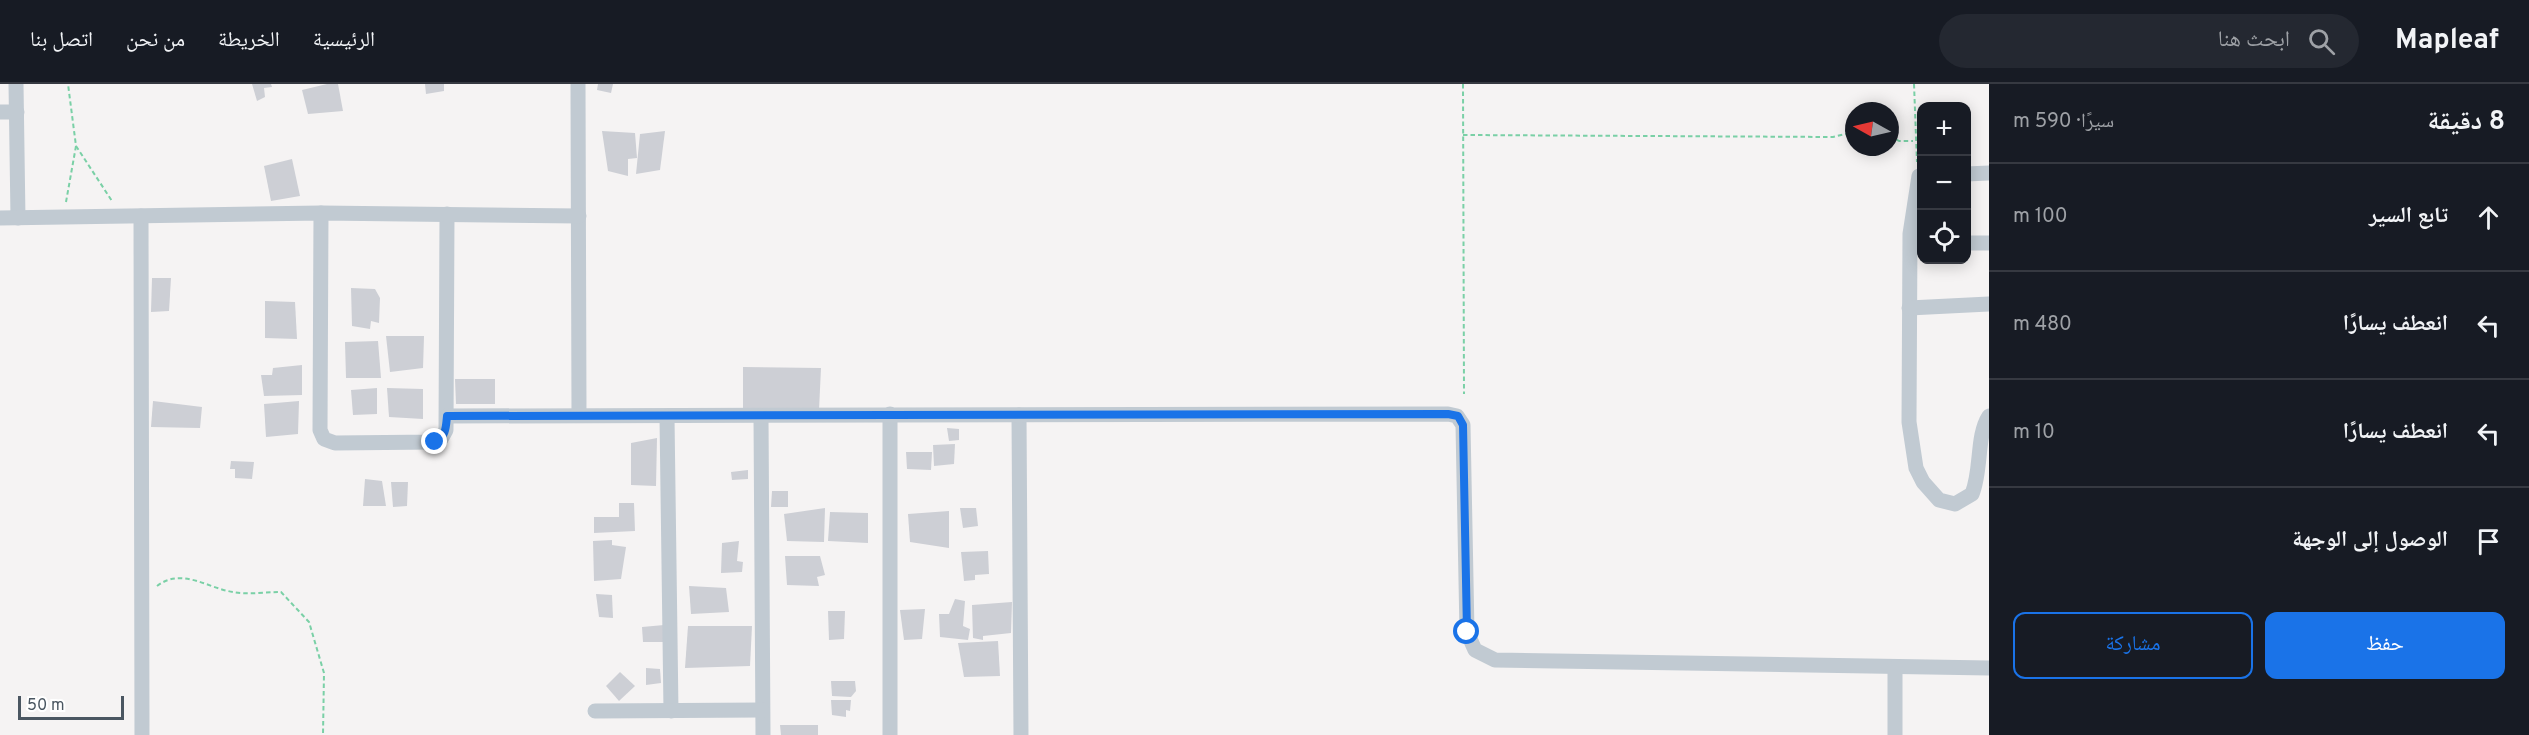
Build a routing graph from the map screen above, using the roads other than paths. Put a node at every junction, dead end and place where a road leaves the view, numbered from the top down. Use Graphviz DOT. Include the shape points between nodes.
graph roads {
  1 [pos="16,84"];
  2 [pos="578,84"];
  3 [pos="0,112"];
  4 [pos="17,112"];
  5 [pos="1989,173"];
  6 [pos="1971,174"];
  7 [pos="1918,210"];
  8 [pos="321,213"];
  9 [pos="447,214"];
  10 [pos="141,216"];
  11 [pos="579,216"];
  12 [pos="0,218"];
  13 [pos="18,218"];
  14 [pos="1971,243"];
  15 [pos="1989,243"];
  16 [pos="1916,245"];
  17 [pos="1989,304"];
  18 [pos="1910,308"];
  19 [pos="579,414"];
  20 [pos="890,414"];
  21 [pos="1019,415"];
  22 [pos="447,416"];
  23 [pos="761,416"];
  24 [pos="1989,416"];
  25 [pos="667,417"];
  26 [pos="1895,668"];
  27 [pos="1989,668"];
  28 [pos="762,710"];
  29 [pos="595,711"];
  30 [pos="671,711"];
  31 [pos="142,735"];
  32 [pos="762,735"];
  33 [pos="890,735"];
  34 [pos="1021,735"];
  35 [pos="1895,735"];
  1 -- 4 [label="street"];
  2 -- 11 [label="street"];
  3 -- 4 [label="street"];
  4 -- 13 [label="street"];
  5 -- 6 [label="street"];
  7 -- 16 [label="street"];
  8 -- 9 [label="street"];
  8 -- 10 [label="street"];
  8 -- 22 [label="street" via="320,430 324,439 335,443 435,442 446,430"];
  9 -- 11 [label="street"];
  9 -- 22 [label="street"];
  10 -- 13 [label="street"];
  10 -- 31 [label="street"];
  11 -- 19 [label="street"];
  12 -- 13 [label="street"];
  14 -- 15 [label="street"];
  16 -- 18 [label="street"];
  17 -- 18 [label="street"];
  18 -- 24 [label="street" via="1912,449 1923,482 1939,500 1955,504 1972,494 1979,473 1983,426"];
  19 -- 22 [label="street"];
  19 -- 25 [label="street"];
  20 -- 21 [label="street"];
  20 -- 23 [label="street"];
  20 -- 33 [label="street"];
  21 -- 26 [label="street" via="1458,416 1463,425 1467,632 1475,650 1495,660"];
  21 -- 34 [label="street"];
  23 -- 25 [label="street"];
  23 -- 28 [label="street"];
  25 -- 30 [label="street"];
  26 -- 27 [label="street"];
  26 -- 35 [label="street"];
  28 -- 30 [label="street"];
  28 -- 32 [label="street"];
  29 -- 30 [label="street"];
}
